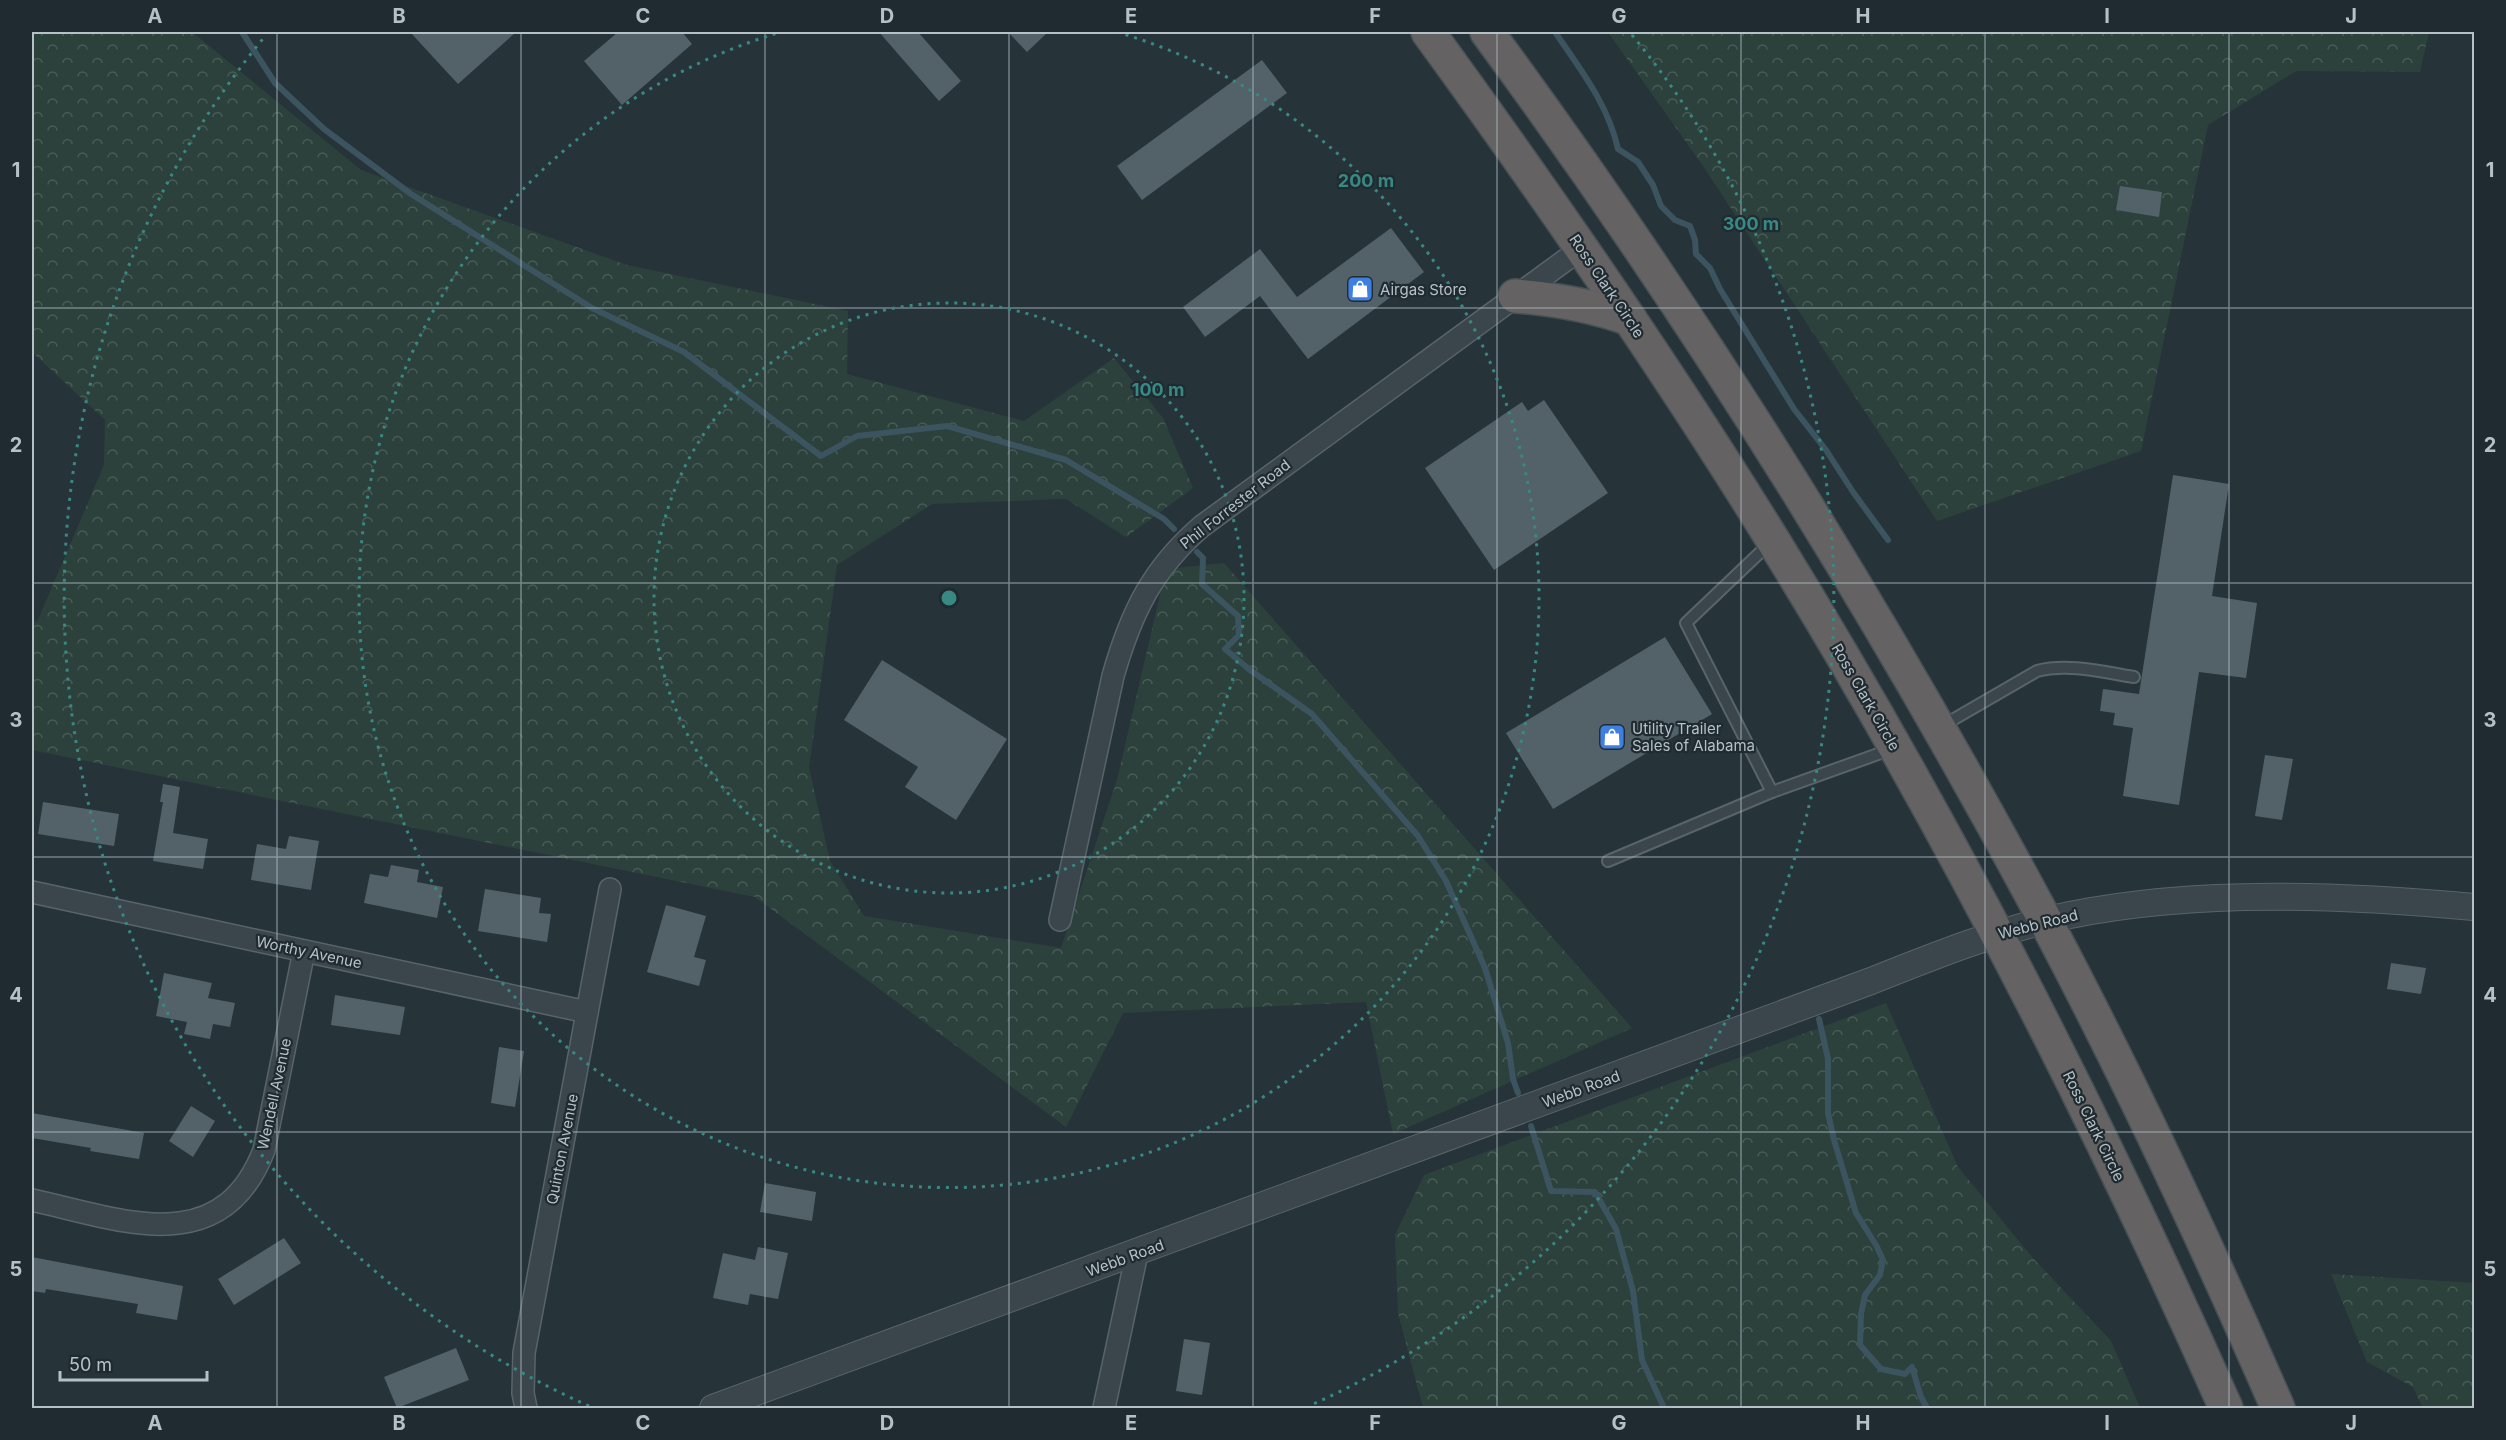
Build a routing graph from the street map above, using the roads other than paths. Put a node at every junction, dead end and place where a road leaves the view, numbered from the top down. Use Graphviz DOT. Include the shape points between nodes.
graph roads {
  1 [pos="1428,32"];
  2 [pos="1487,32"];
  3 [pos="1621,220"];
  4 [pos="1582,248"];
  5 [pos="1515,296"];
  6 [pos="1630,319"];
  7 [pos="1773,540"];
  8 [pos="2134,676"];
  9 [pos="1939,728"];
  10 [pos="1895,747"];
  11 [pos="1772,792"];
  12 [pos="1608,861"];
  13 [pos="610,889"];
  14 [pos="32,892"];
  15 [pos="2475,907"];
  16 [pos="1060,920"];
  17 [pos="2046,921"];
  18 [pos="1997,934"];
  19 [pos="304,951"];
  20 [pos="587,1012"];
  21 [pos="32,1200"];
  22 [pos="1137,1253"];
  23 [pos="526,1408"];
  24 [pos="712,1408"];
  25 [pos="1104,1408"];
  26 [pos="2226,1408"];
  27 [pos="2278,1408"];
  1 -- 4 [label="highway, Ross Clark Circle"];
  2 -- 3 [label="highway"];
  3 -- 4 [label="highway"];
  3 -- 9 [label="highway" via="1768,443"];
  4 -- 5 [label="street, Phil Forrester Road"];
  4 -- 6 [label="highway, Ross Clark Circle"];
  5 -- 6 [label="highway" via="1561,300"];
  5 -- 16 [label="street, Phil Forrester Road" via="1202,526 1160,568 1138,603 1113,676"];
  6 -- 7 [label="highway, Ross Clark Circle"];
  7 -- 10 [label="highway, Ross Clark Circle"];
  7 -- 11 [label="lane" via="1686,623"];
  8 -- 9 [label="lane" via="2064,668 2037,671"];
  9 -- 10 [label="highway"];
  9 -- 17 [label="highway"];
  10 -- 11 [label="lane"];
  10 -- 18 [label="highway, Ross Clark Circle"];
  11 -- 12 [label="lane"];
  13 -- 20 [label="street, Quinton Avenue"];
  14 -- 19 [label="street, Worthy Avenue"];
  15 -- 17 [label="street, Webb Road" via="2343,898 2206,900 2130,905"];
  17 -- 18 [label="street, Webb Road"];
  17 -- 27 [label="highway" via="2186,1204"];
  18 -- 22 [label="street, Webb Road"];
  18 -- 26 [label="highway, Ross Clark Circle" via="2139,1219"];
  19 -- 20 [label="street, Worthy Avenue"];
  19 -- 21 [label="street, Wendell Avenue" via="264,1150 251,1177 231,1200 190,1222 159,1226"];
  20 -- 23 [label="street, Quinton Avenue" via="524,1353"];
  22 -- 24 [label="street, Webb Road"];
  22 -- 25 [label="street"];
}
